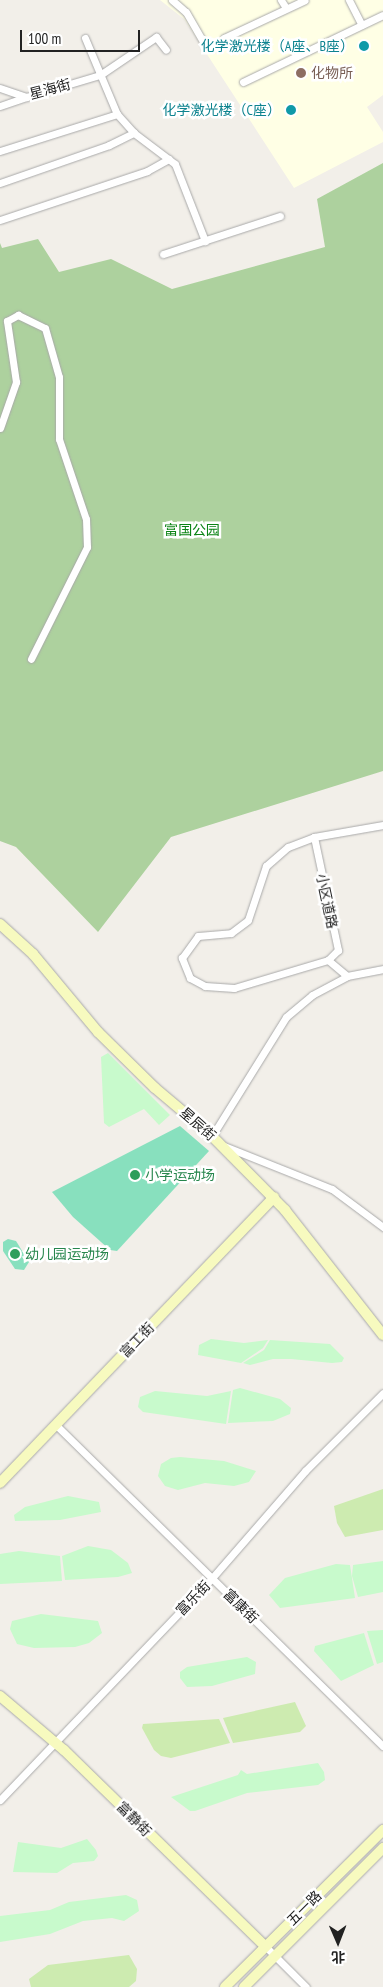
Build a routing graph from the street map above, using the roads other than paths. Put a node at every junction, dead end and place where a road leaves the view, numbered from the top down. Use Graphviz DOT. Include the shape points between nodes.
graph roads {
  1 [pos="172,0"];
  2 [pos="282,0"];
  3 [pos="304,0"];
  4 [pos="349,0"];
  5 [pos="286,8"];
  6 [pos="383,15"];
  7 [pos="362,26"];
  8 [pos="85,38"];
  9 [pos="166,50"];
  10 [pos="100,75"];
  11 [pos="244,82"];
  12 [pos="0,88"];
  13 [pos="26,97"];
  14 [pos="0,106"];
  15 [pos="117,114"];
  16 [pos="134,133"];
  17 [pos="0,151"];
  18 [pos="169,159"];
  19 [pos="0,183"];
  20 [pos="280,216"];
  21 [pos="0,220"];
  22 [pos="205,240"];
  23 [pos="164,254"];
  24 [pos="0,428"];
  25 [pos="31,659"];
  26 [pos="383,824"];
  27 [pos="314,838"];
  28 [pos="0,924"];
  29 [pos="328,960"];
  30 [pos="383,969"];
  31 [pos="347,976"];
  32 [pos="212,1136"];
  33 [pos="222,1145"];
  34 [pos="274,1198"];
  35 [pos="383,1227"];
  36 [pos="383,1335"];
  37 [pos="383,1393"];
  38 [pos="56,1425"];
  39 [pos="1,1478"];
  40 [pos="212,1578"];
  41 [pos="0,1696"];
  42 [pos="54,1741"];
  43 [pos="383,1746"];
  44 [pos="0,1800"];
  45 [pos="383,1830"];
  46 [pos="383,1848"];
  47 [pos="265,1946"];
  48 [pos="274,1956"];
  49 [pos="225,1987"];
  50 [pos="244,1987"];
  51 [pos="306,1987"];
  1 -- 5 [label="street" via="186,12 205,45 218,47 224,38"];
  2 -- 5 [label="street"];
  3 -- 5 [label="street"];
  4 -- 7 [label="street"];
  6 -- 7 [label="street"];
  7 -- 11 [label="street"];
  8 -- 10 [label="street"];
  9 -- 10 [label="street, 星海街" via="156,36"];
  10 -- 13 [label="street, 星海街"];
  10 -- 15 [label="street"];
  12 -- 13 [label="street, 星海街"];
  13 -- 14 [label="street"];
  15 -- 16 [label="street"];
  15 -- 17 [label="street"];
  16 -- 18 [label="street"];
  16 -- 19 [label="street" via="109,145"];
  18 -- 21 [label="street" via="147,171"];
  18 -- 22 [label="street" via="183,178"];
  20 -- 22 [label="street"];
  22 -- 23 [label="street"];
  24 -- 25 [label="street" via="16,382 7,321 18,315 45,328 59,377 59,439 86,519 86,547"];
  26 -- 27 [label="street"];
  27 -- 29 [label="street, 小区道路" via="338,950"];
  27 -- 29 [label="street" via="288,847 266,866 248,920 230,934 198,936 182,958 190,978 205,986 234,988"];
  28 -- 32 [label="street, 星辰街" via="33,954 98,1032 155,1088"];
  29 -- 31 [label="street"];
  30 -- 31 [label="street"];
  31 -- 32 [label="street" via="312,995 286,1017"];
  32 -- 33 [label="street, 星辰街"];
  33 -- 34 [label="street, 星辰街"];
  33 -- 35 [label="street" via="332,1189"];
  34 -- 36 [label="street, 星辰街"];
  34 -- 38 [label="street, 富工街"];
  37 -- 40 [label="street, 富乐街" via="305,1471"];
  38 -- 39 [label="street, 富工街"];
  38 -- 40 [label="street, 富康街"];
  40 -- 42 [label="street, 富乐街"];
  40 -- 43 [label="street, 富康街"];
  41 -- 42 [label="street, 富静街"];
  42 -- 44 [label="street, 富乐街"];
  42 -- 47 [label="street, 富静街"];
  45 -- 47 [label="street, 五一路"];
  46 -- 48 [label="street, 五一路"];
  47 -- 48 [label="street"];
  47 -- 49 [label="street, 五一路"];
  48 -- 50 [label="street, 五一路"];
  48 -- 51 [label="street"];
}
